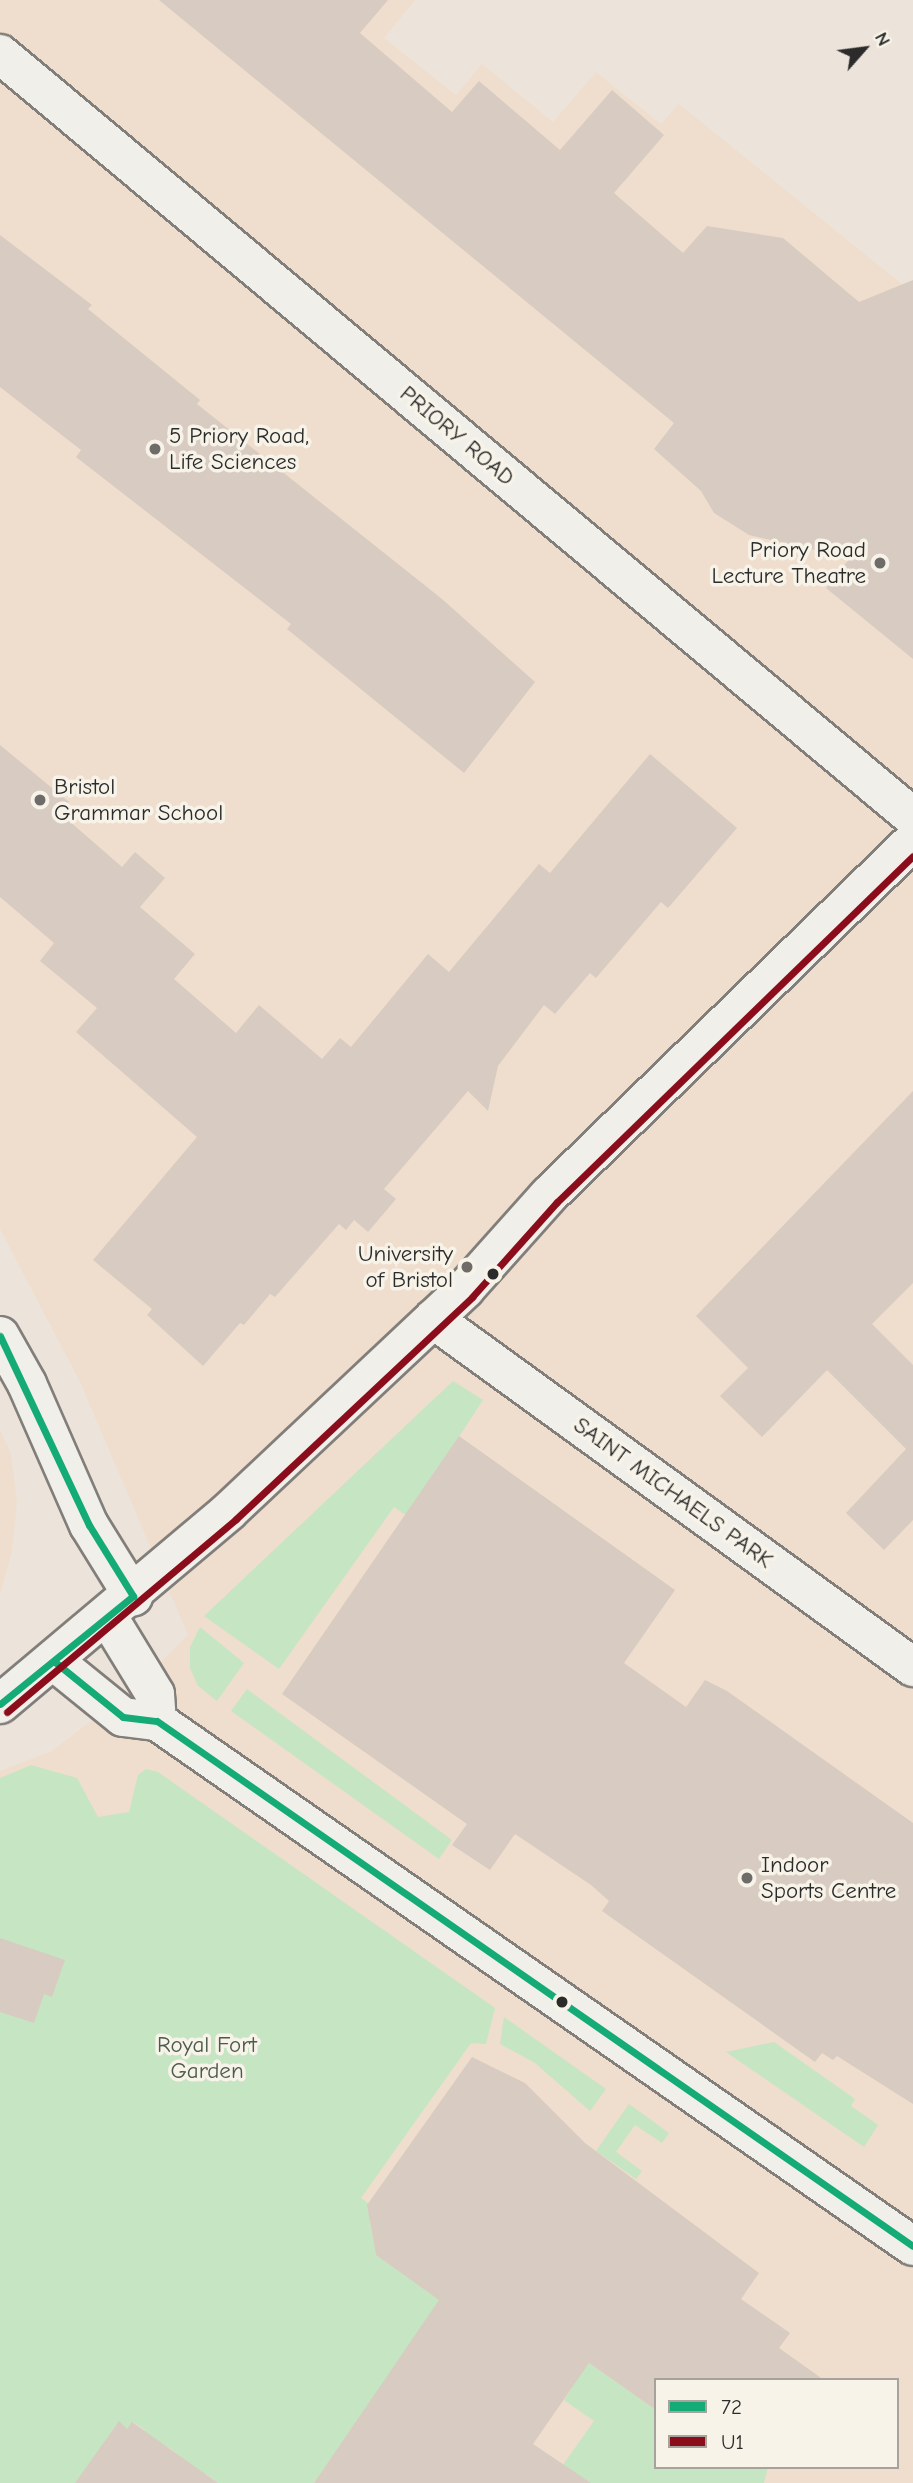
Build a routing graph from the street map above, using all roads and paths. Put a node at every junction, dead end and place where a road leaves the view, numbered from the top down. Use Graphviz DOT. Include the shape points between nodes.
graph roads {
  1 [pos="0,54"];
  2 [pos="913,817"];
  3 [pos="913,841"];
  4 [pos="433,1319"];
  5 [pos="0,1336"];
  6 [pos="121,1606"];
  7 [pos="55,1662"];
  8 [pos="913,1667"];
  9 [pos="0,1704"];
  10 [pos="157,1721"];
  11 [pos="913,2246"];
  1 -- 2 [label="street, PRIORY ROAD"];
  3 -- 4 [label="street" via="549,1195"];
  4 -- 6 [label="street"];
  4 -- 8 [label="street, SAINT MICHAELS PARK"];
  5 -- 6 [label="street" via="27,1384"];
  6 -- 7 [label="street"];
  6 -- 10 [label="street" via="155,1694"];
  7 -- 9 [label="street"];
  7 -- 10 [label="street" via="123,1717"];
  10 -- 11 [label="street"];
}
